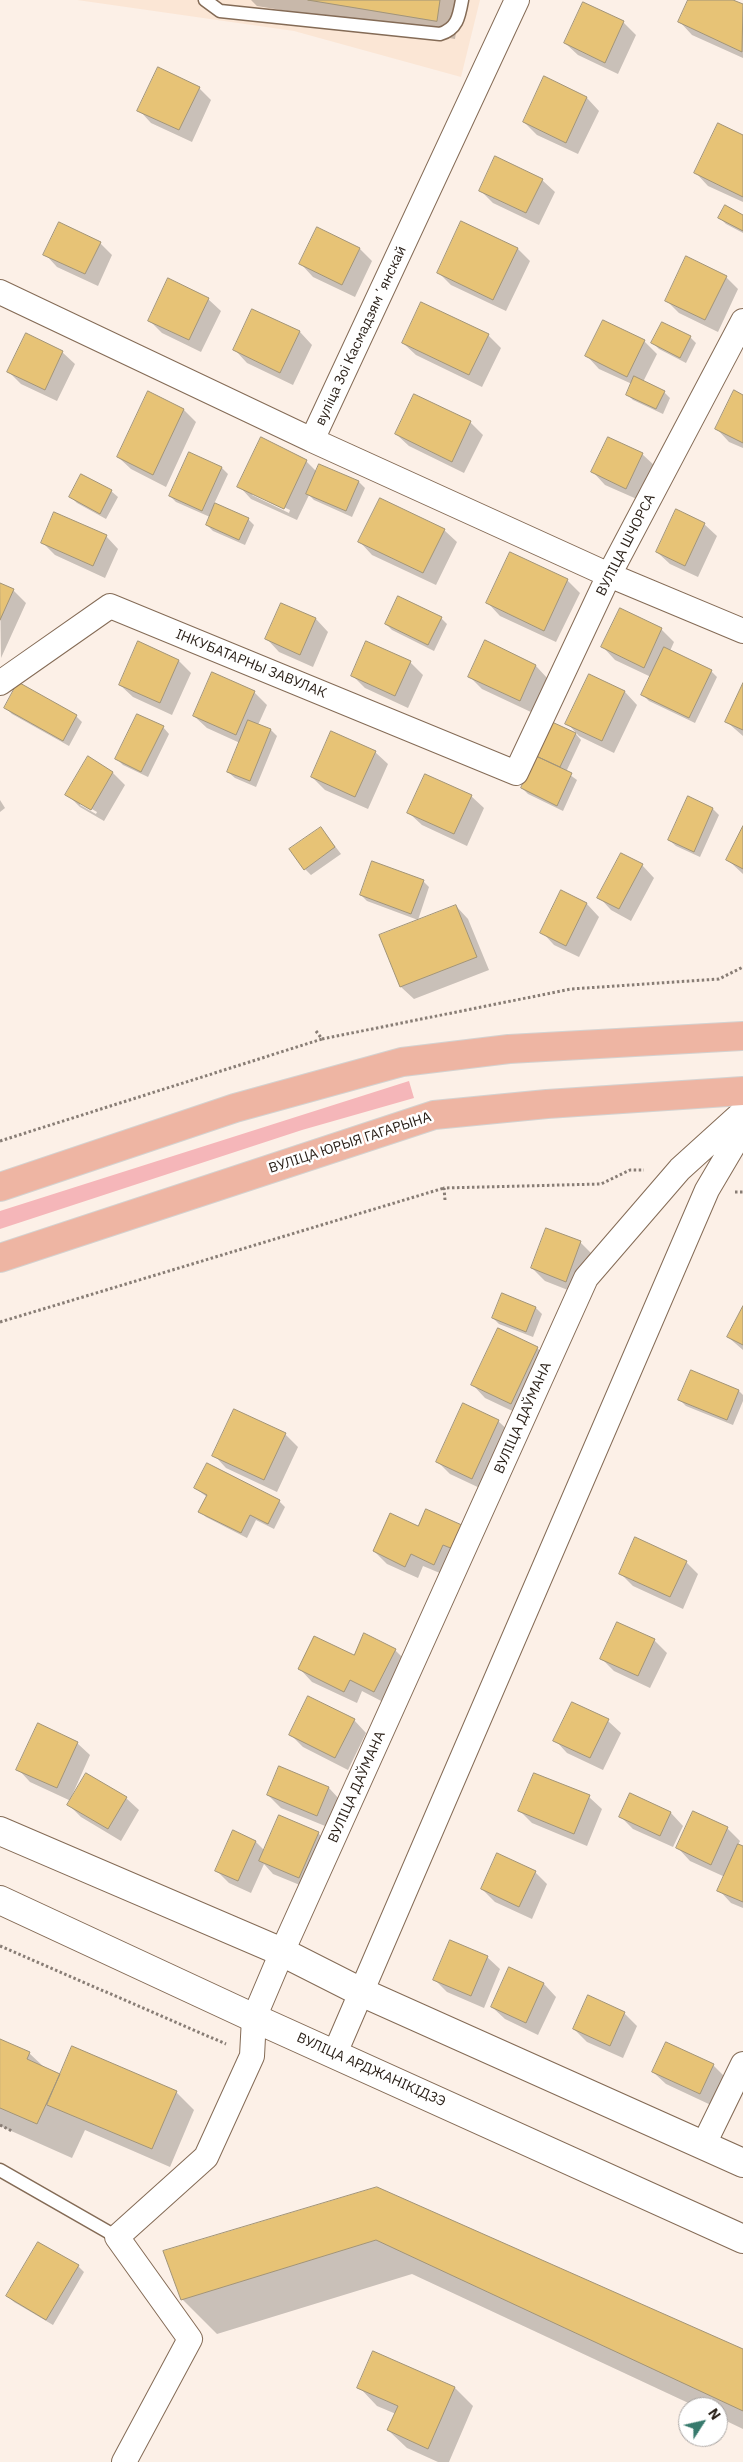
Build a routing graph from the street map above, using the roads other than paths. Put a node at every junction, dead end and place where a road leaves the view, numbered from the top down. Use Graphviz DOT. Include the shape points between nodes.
graph roads {
  1 [pos="205,0"];
  2 [pos="462,0"];
  3 [pos="517,0"];
  4 [pos="0,292"];
  5 [pos="743,321"];
  6 [pos="312,440"];
  7 [pos="609,575"];
  8 [pos="743,631"];
  9 [pos="0,683"];
  10 [pos="516,773"];
  11 [pos="743,1036"];
  12 [pos="743,1091"];
  13 [pos="743,1112"];
  14 [pos="743,1129"];
  15 [pos="0,1187"];
  16 [pos="0,1258"];
  17 [pos="0,1831"];
  18 [pos="0,1900"];
  19 [pos="282,1952"];
  20 [pos="361,1992"];
  21 [pos="254,2018"];
  22 [pos="335,2054"];
  23 [pos="743,2064"];
  24 [pos="703,2146"];
  25 [pos="743,2164"];
  26 [pos="0,2170"];
  27 [pos="117,2237"];
  28 [pos="743,2239"];
  29 [pos="124,2462"];
  1 -- 2 [label="lane" via="220,11 440,34 451,31"];
  3 -- 6 [label="street, вуліца Зоі Касмадзямʼянскай"];
  4 -- 6 [label="street, вуліца Зоі Касмадзямʼянскай"];
  5 -- 7 [label="street, ВУЛІЦА ШЧОРСА"];
  6 -- 7 [label="street"];
  7 -- 8 [label="street"];
  7 -- 10 [label="street, ВУЛІЦА ШЧОРСА"];
  9 -- 10 [label="street, ІНКУБАТАРНЫ ЗАВУЛАК" via="110,606"];
  11 -- 15 [label="main road" via="509,1049 402,1062 235,1108"];
  12 -- 16 [label="main road, ВУЛІЦА ЮРЫЯ ГАГАРЫНА" via="434,1115"];
  13 -- 19 [label="street, ВУЛІЦА ДАЎМАНА" via="680,1169 586,1278"];
  14 -- 20 [label="street" via="707,1190"];
  17 -- 19 [label="main road"];
  18 -- 21 [label="main road, ВУЛІЦА АРДЖАНІКІДЗЭ"];
  19 -- 20 [label="main road"];
  19 -- 21 [label="street, ВУЛІЦА ДАЎМАНА"];
  20 -- 22 [label="street"];
  20 -- 24 [label="main road"];
  21 -- 22 [label="main road, ВУЛІЦА АРДЖАНІКІДЗЭ"];
  21 -- 27 [label="street, ВУЛІЦА ДАЎМАНА" via="252,2056 206,2157"];
  22 -- 28 [label="main road, ВУЛІЦА АРДЖАНІКІДЗЭ"];
  23 -- 24 [label="street"];
  24 -- 25 [label="main road"];
  26 -- 27 [label="lane"];
  27 -- 29 [label="street" via="190,2340"];
}
